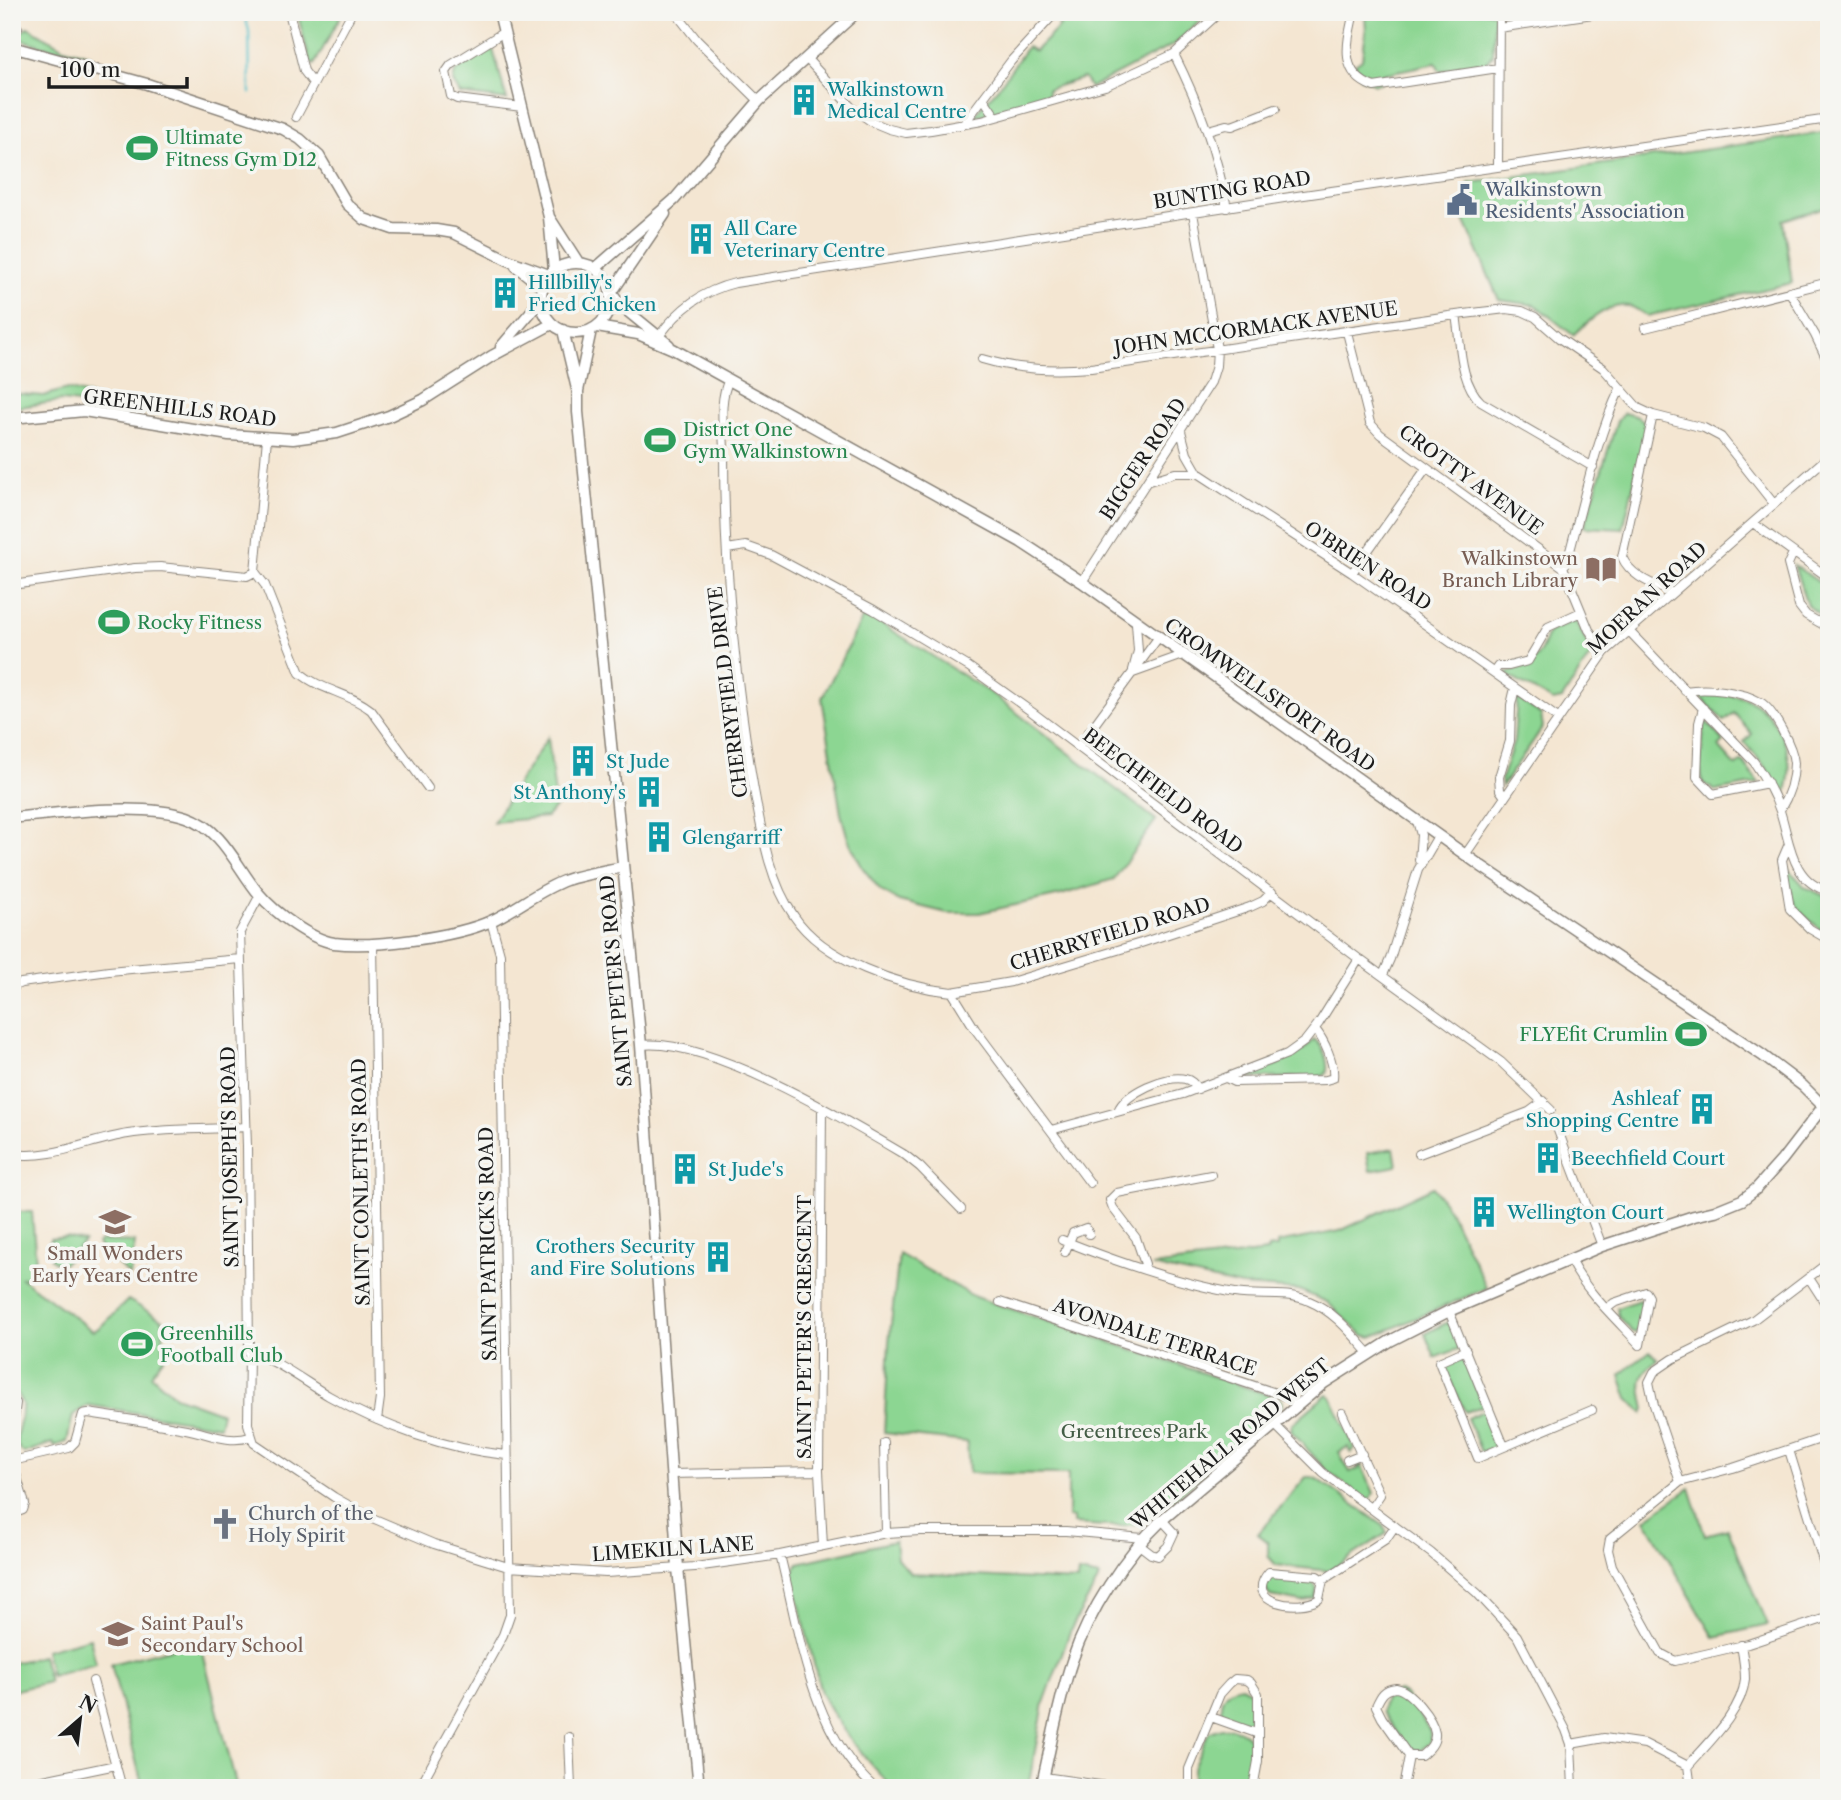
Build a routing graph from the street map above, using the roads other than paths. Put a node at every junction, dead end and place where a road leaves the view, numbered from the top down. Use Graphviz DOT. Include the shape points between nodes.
graph roads {
  1 [pos="289,12"];
  2 [pos="352,12"];
  3 [pos="499,12"];
  4 [pos="675,12"];
  5 [pos="857,12"];
  6 [pos="1056,12"];
  7 [pos="1220,12"];
  8 [pos="1354,12"];
  9 [pos="1499,12"];
  10 [pos="1606,12"];
  11 [pos="1499,27"];
  12 [pos="504,32"];
  13 [pos="12,47"];
  14 [pos="1174,54"];
  15 [pos="806,58"];
  16 [pos="1498,68"];
  17 [pos="313,83"];
  18 [pos="983,98"];
  19 [pos="760,101"];
  20 [pos="522,107"];
  21 [pos="1276,109"];
  22 [pos="296,117"];
  23 [pos="996,117"];
  24 [pos="1829,119"];
  25 [pos="963,125"];
  26 [pos="1208,130"];
  27 [pos="1498,166"];
  28 [pos="674,200"];
  29 [pos="1227,208"];
  30 [pos="1193,213"];
  31 [pos="549,217"];
  32 [pos="508,260"];
  33 [pos="578,262"];
  34 [pos="596,268"];
  35 [pos="551,273"];
  36 [pos="1829,282"];
  37 [pos="542,287"];
  38 [pos="1788,291"];
  39 [pos="612,293"];
  40 [pos="541,300"];
  41 [pos="1456,315"];
  42 [pos="552,324"];
  43 [pos="594,328"];
  44 [pos="1645,328"];
  45 [pos="563,330"];
  46 [pos="1347,332"];
  47 [pos="659,336"];
  48 [pos="673,349"];
  49 [pos="1217,349"];
  50 [pos="492,356"];
  51 [pos="982,359"];
  52 [pos="1829,364"];
  53 [pos="729,380"];
  54 [pos="1620,389"];
  55 [pos="578,391"];
  56 [pos="1653,415"];
  57 [pos="12,418"];
  58 [pos="1181,431"];
  59 [pos="267,438"];
  60 [pos="1829,456"];
  61 [pos="1593,467"];
  62 [pos="1426,469"];
  63 [pos="1198,474"];
  64 [pos="1149,481"];
  65 [pos="1774,504"];
  66 [pos="1753,523"];
  67 [pos="727,549"];
  68 [pos="1793,553"];
  69 [pos="1563,567"];
  70 [pos="255,572"];
  71 [pos="1352,573"];
  72 [pos="1829,578"];
  73 [pos="1082,582"];
  74 [pos="12,585"];
  75 [pos="1672,593"];
  76 [pos="1581,612"];
  77 [pos="1136,622"];
  78 [pos="1829,628"];
  79 [pos="1629,631"];
  80 [pos="1158,638"];
  81 [pos="1605,653"];
  82 [pos="1183,655"];
  83 [pos="1494,672"];
  84 [pos="1133,673"];
  85 [pos="1514,688"];
  86 [pos="1685,691"];
  87 [pos="1703,708"];
  88 [pos="1558,718"];
  89 [pos="1078,747"];
  90 [pos="1768,783"];
  91 [pos="428,788"];
  92 [pos="1505,797"];
  93 [pos="1780,810"];
  94 [pos="12,818"];
  95 [pos="1417,821"];
  96 [pos="1438,836"];
  97 [pos="1788,846"];
  98 [pos="1465,855"];
  99 [pos="623,867"];
  100 [pos="1418,870"];
  101 [pos="1829,891"];
  102 [pos="1272,892"];
  103 [pos="260,895"];
  104 [pos="491,921"];
  105 [pos="1829,940"];
  106 [pos="373,943"];
  107 [pos="240,959"];
  108 [pos="1359,959"];
  109 [pos="1383,975"];
  110 [pos="12,987"];
  111 [pos="952,992"];
  112 [pos="1315,1029"];
  113 [pos="641,1045"];
  114 [pos="1226,1078"];
  115 [pos="1198,1089"];
  116 [pos="1544,1101"];
  117 [pos="1827,1106"];
  118 [pos="822,1109"];
  119 [pos="1551,1110"];
  120 [pos="1118,1111"];
  121 [pos="1554,1120"];
  122 [pos="246,1127"];
  123 [pos="1051,1130"];
  124 [pos="12,1154"];
  125 [pos="1419,1154"];
  126 [pos="1211,1175"];
  127 [pos="1090,1183"];
  128 [pos="961,1209"];
  129 [pos="1089,1234"];
  130 [pos="1602,1246"];
  131 [pos="1570,1260"];
  132 [pos="1829,1262"];
  133 [pos="1142,1269"];
  134 [pos="1809,1278"];
  135 [pos="1000,1302"];
  136 [pos="1606,1309"];
  137 [pos="1829,1309"];
  138 [pos="1450,1311"];
  139 [pos="1466,1350"];
  140 [pos="249,1352"];
  141 [pos="1368,1353"];
  142 [pos="12,1401"];
  143 [pos="1297,1405"];
  144 [pos="1592,1410"];
  145 [pos="1342,1413"];
  146 [pos="377,1420"];
  147 [pos="1275,1424"];
  148 [pos="12,1432"];
  149 [pos="1829,1436"];
  150 [pos="250,1437"];
  151 [pos="884,1443"];
  152 [pos="1504,1446"];
  153 [pos="1789,1450"];
  154 [pos="1362,1454"];
  155 [pos="506,1455"];
  156 [pos="1347,1460"];
  157 [pos="12,1461"];
  158 [pos="819,1471"];
  159 [pos="671,1474"];
  160 [pos="1680,1482"];
  161 [pos="1371,1508"];
  162 [pos="12,1514"];
  163 [pos="1162,1520"];
  164 [pos="1395,1526"];
  165 [pos="886,1533"];
  166 [pos="1141,1541"];
  167 [pos="823,1546"];
  168 [pos="780,1555"];
  169 [pos="508,1567"];
  170 [pos="678,1568"];
  171 [pos="1323,1580"];
  172 [pos="1829,1580"];
  173 [pos="1829,1617"];
  174 [pos="1741,1645"];
  175 [pos="93,1681"];
  176 [pos="1211,1717"];
  177 [pos="1256,1732"];
  178 [pos="569,1737"];
  179 [pos="1571,1744"];
  180 [pos="1409,1755"];
  181 [pos="116,1765"];
  182 [pos="1688,1766"];
  183 [pos="1043,1782"];
  184 [pos="18,1783"];
  185 [pos="122,1788"];
  186 [pos="419,1788"];
  187 [pos="571,1788"];
  188 [pos="699,1788"];
  189 [pos="875,1788"];
  190 [pos="1121,1788"];
  191 [pos="1189,1788"];
  192 [pos="1253,1788"];
  193 [pos="1403,1788"];
  194 [pos="1573,1788"];
  195 [pos="1691,1788"];
  1 -- 17 [label="street" via="304,71"];
  2 -- 17 [label="street"];
  3 -- 12 [label="main road"];
  4 -- 19 [label="street"];
  5 -- 15 [label="main road"];
  6 -- 18 [label="street"];
  7 -- 14 [label="street"];
  8 -- 16 [label="street" via="1348,67 1360,82 1374,87"];
  9 -- 11 [label="street"];
  10 -- 11 [label="street"];
  11 -- 16 [label="street"];
  12 -- 20 [label="main road"];
  12 -- 20 [label="street" via="451,65 446,72 451,96"];
  13 -- 32 [label="main road" via="276,126 318,156 347,204 364,219 393,229 454,233"];
  14 -- 23 [label="street" via="1105,86"];
  14 -- 26 [label="street"];
  15 -- 19 [label="main road"];
  15 -- 25 [label="street" via="852,108 872,122 906,133"];
  16 -- 27 [label="street"];
  17 -- 22 [label="street"];
  18 -- 23 [label="street"];
  18 -- 25 [label="street"];
  19 -- 28 [label="main road"];
  20 -- 31 [label="main road"];
  21 -- 26 [label="street" via="1232,127"];
  23 -- 25 [label="street"];
  24 -- 27 [label="street, BUNTING ROAD"];
  26 -- 29 [label="street"];
  27 -- 29 [label="street, BUNTING ROAD"];
  28 -- 34 [label="main road"];
  28 -- 39 [label="main road"];
  29 -- 30 [label="street, BUNTING ROAD"];
  30 -- 47 [label="street, BUNTING ROAD" via="735,283 687,305"];
  30 -- 49 [label="street"];
  31 -- 33 [label="main road"];
  31 -- 35 [label="main road"];
  32 -- 35 [label="main road"];
  32 -- 37 [label="main road"];
  33 -- 34 [label="main road"];
  33 -- 35 [label="main road" via="561,265"];
  34 -- 39 [label="main road"];
  35 -- 37 [label="main road"];
  36 -- 38 [label="street"];
  37 -- 40 [label="main road"];
  38 -- 44 [label="street"];
  38 -- 52 [label="street"];
  39 -- 43 [label="main road" via="609,312"];
  39 -- 47 [label="main road, CROMWELLSFORT ROAD"];
  40 -- 42 [label="main road"];
  40 -- 50 [label="main road, GREENHILLS ROAD"];
  41 -- 46 [label="street, JOHN MCCORMACK AVENUE"];
  41 -- 54 [label="street, JOHN MCCORMACK AVENUE" via="1521,310 1604,368"];
  41 -- 61 [label="street" via="1470,391 1481,402"];
  42 -- 45 [label="main road"];
  42 -- 50 [label="main road, GREENHILLS ROAD"];
  43 -- 45 [label="main road" via="582,333"];
  43 -- 48 [label="main road, CROMWELLSFORT ROAD" via="638,334"];
  43 -- 55 [label="main road, SAINT PETER'S ROAD"];
  45 -- 55 [label="main road, SAINT PETER'S ROAD"];
  46 -- 49 [label="street, JOHN MCCORMACK AVENUE"];
  46 -- 62 [label="street, CROTTY AVENUE" via="1370,423"];
  47 -- 48 [label="main road, CROMWELLSFORT ROAD"];
  48 -- 53 [label="main road, CROMWELLSFORT ROAD"];
  49 -- 51 [label="street, JOHN MCCORMACK AVENUE" via="1048,371"];
  49 -- 58 [label="street, BIGGER ROAD" via="1211,382"];
  50 -- 59 [label="main road, GREENHILLS ROAD" via="423,400 368,424 317,436"];
  53 -- 67 [label="street, CHERRYFIELD DRIVE" via="724,400"];
  53 -- 73 [label="main road, CROMWELLSFORT ROAD" via="1021,542"];
  54 -- 56 [label="street" via="1638,408"];
  54 -- 61 [label="street"];
  55 -- 99 [label="main road, SAINT PETER'S ROAD"];
  56 -- 65 [label="street" via="1721,437"];
  56 -- 75 [label="street" via="1622,557 1639,577"];
  57 -- 59 [label="main road, GREENHILLS ROAD" via="84,411"];
  58 -- 63 [label="street"];
  58 -- 64 [label="street, BIGGER ROAD"];
  59 -- 70 [label="street"];
  60 -- 65 [label="street, MOERAN ROAD"];
  61 -- 69 [label="street"];
  62 -- 69 [label="street, CROTTY AVENUE"];
  62 -- 71 [label="street"];
  63 -- 64 [label="street" via="1175,473"];
  63 -- 71 [label="street, O'BRIEN ROAD"];
  64 -- 73 [label="street, BIGGER ROAD"];
  65 -- 66 [label="street, MOERAN ROAD"];
  66 -- 68 [label="street"];
  66 -- 75 [label="street, MOERAN ROAD"];
  67 -- 89 [label="street, BEECHFIELD ROAD" via="746,546 771,555 874,610 969,667"];
  67 -- 111 [label="street, CHERRYFIELD DRIVE" via="749,758 759,818 784,900 808,931 856,964 890,980"];
  68 -- 72 [label="street"];
  68 -- 78 [label="street" via="1788,564 1799,606"];
  69 -- 76 [label="street"];
  70 -- 74 [label="street" via="247,576 160,566"];
  70 -- 91 [label="street" via="265,585 300,673 371,710"];
  71 -- 83 [label="street, O'BRIEN ROAD"];
  73 -- 77 [label="main road, CROMWELLSFORT ROAD"];
  75 -- 79 [label="street, MOERAN ROAD"];
  76 -- 81 [label="street"];
  76 -- 83 [label="street" via="1548,627 1528,662 1498,666"];
  77 -- 80 [label="main road, CROMWELLSFORT ROAD"];
  77 -- 84 [label="street" via="1138,651"];
  79 -- 81 [label="street, MOERAN ROAD"];
  79 -- 86 [label="street"];
  80 -- 82 [label="main road, CROMWELLSFORT ROAD"];
  80 -- 84 [label="street"];
  81 -- 88 [label="street, MOERAN ROAD"];
  82 -- 84 [label="street"];
  82 -- 95 [label="main road, CROMWELLSFORT ROAD"];
  83 -- 85 [label="street, O'BRIEN ROAD"];
  84 -- 89 [label="street"];
  85 -- 88 [label="street, O'BRIEN ROAD"];
  85 -- 92 [label="street" via="1510,741 1499,777"];
  86 -- 87 [label="street"];
  86 -- 93 [label="street" via="1742,694 1768,708 1794,761 1791,785"];
  87 -- 90 [label="street"];
  87 -- 90 [label="street" via="1697,778 1713,794"];
  88 -- 92 [label="street, MOERAN ROAD"];
  89 -- 102 [label="street, BEECHFIELD ROAD"];
  90 -- 93 [label="street"];
  92 -- 98 [label="street, MOERAN ROAD"];
  93 -- 97 [label="street"];
  94 -- 103 [label="main road" via="122,810 188,817 225,845"];
  95 -- 96 [label="main road, CROMWELLSFORT ROAD"];
  95 -- 100 [label="street" via="1422,847"];
  96 -- 98 [label="main road, CROMWELLSFORT ROAD"];
  96 -- 100 [label="street"];
  97 -- 101 [label="street" via="1805,877"];
  97 -- 105 [label="street" via="1782,860 1790,909"];
  98 -- 117 [label="main road, CROMWELLSFORT ROAD" via="1762,1055"];
  99 -- 104 [label="main road" via="566,880"];
  99 -- 113 [label="main road, SAINT PETER'S ROAD"];
  100 -- 109 [label="street"];
  102 -- 108 [label="street, BEECHFIELD ROAD"];
  102 -- 111 [label="street, CHERRYFIELD ROAD" via="1250,907 1141,943 1011,982"];
  103 -- 106 [label="main road" via="315,937"];
  103 -- 107 [label="street, SAINT JOSEPH'S ROAD" via="240,932"];
  104 -- 106 [label="main road" via="446,935"];
  104 -- 155 [label="street, SAINT PATRICK'S ROAD" via="500,954"];
  106 -- 146 [label="street, SAINT CONLETH'S ROAD"];
  107 -- 110 [label="street" via="109,971"];
  107 -- 122 [label="street, SAINT JOSEPH'S ROAD"];
  108 -- 109 [label="street, BEECHFIELD ROAD"];
  108 -- 112 [label="street"];
  109 -- 116 [label="street, BEECHFIELD ROAD" via="1501,1062"];
  111 -- 123 [label="street"];
  112 -- 114 [label="street" via="1287,1054"];
  112 -- 114 [label="street" via="1331,1061 1333,1078 1234,1082"];
  113 -- 118 [label="street" via="664,1045 710,1058 765,1078"];
  113 -- 159 [label="main road, SAINT PETER'S ROAD"];
  114 -- 115 [label="street"];
  115 -- 120 [label="street"];
  115 -- 120 [label="street" via="1181,1078 1146,1087 1129,1095"];
  116 -- 119 [label="street, BEECHFIELD ROAD"];
  116 -- 125 [label="street" via="1530,1112"];
  117 -- 130 [label="main road, WHITEHALL ROAD WEST" via="1742,1200"];
  118 -- 128 [label="street" via="905,1155"];
  118 -- 158 [label="street, SAINT PETER'S CRESCENT"];
  120 -- 123 [label="street"];
  121 -- 130 [label="street"];
  122 -- 124 [label="street" via="127,1134 27,1157"];
  122 -- 140 [label="street, SAINT JOSEPH'S ROAD"];
  123 -- 127 [label="street"];
  126 -- 133 [label="street" via="1117,1194 1110,1200 1136,1238 1145,1264"];
  129 -- 133 [label="street" via="1086,1228 1073,1233 1065,1245"];
  130 -- 131 [label="main road, WHITEHALL ROAD WEST"];
  131 -- 136 [label="street"];
  131 -- 138 [label="main road, WHITEHALL ROAD WEST"];
  132 -- 134 [label="street"];
  133 -- 141 [label="street" via="1237,1293 1308,1300 1331,1314"];
  134 -- 137 [label="street"];
  134 -- 160 [label="street" via="1753,1320 1654,1372 1649,1382 1654,1405"];
  135 -- 143 [label="street, AVONDALE TERRACE" via="1287,1397"];
  136 -- 136 [label="street" via="1646,1292 1649,1297 1640,1345"];
  138 -- 139 [label="street"];
  138 -- 141 [label="main road, WHITEHALL ROAD WEST"];
  139 -- 152 [label="street"];
  139 -- 152 [label="street" via="1439,1362 1478,1458"];
  140 -- 146 [label="street" via="271,1358"];
  140 -- 150 [label="street, SAINT JOSEPH'S ROAD"];
  141 -- 143 [label="main road, WHITEHALL ROAD WEST"];
  142 -- 148 [label="street" via="16,1403"];
  143 -- 147 [label="main road, WHITEHALL ROAD WEST"];
  144 -- 152 [label="street"];
  145 -- 154 [label="street"];
  146 -- 155 [label="street" via="444,1442"];
  147 -- 161 [label="street" via="1312,1464"];
  147 -- 163 [label="main road, WHITEHALL ROAD WEST"];
  149 -- 153 [label="street"];
  150 -- 157 [label="street" via="218,1438 88,1413 79,1421 75,1442 69,1448"];
  150 -- 169 [label="street, LIMEKILN LANE" via="370,1517 434,1544"];
  151 -- 165 [label="street"];
  153 -- 160 [label="street"];
  153 -- 172 [label="street"];
  154 -- 156 [label="street"];
  154 -- 161 [label="street" via="1380,1495"];
  155 -- 169 [label="street, SAINT PATRICK'S ROAD"];
  157 -- 162 [label="street" via="25,1504 23,1510"];
  158 -- 159 [label="street"];
  158 -- 167 [label="street, SAINT PETER'S CRESCENT"];
  159 -- 170 [label="main road, SAINT PETER'S ROAD"];
  160 -- 174 [label="street" via="1610,1539 1612,1566 1660,1653 1675,1661"];
  161 -- 164 [label="street"];
  163 -- 166 [label="main road, WHITEHALL ROAD WEST"];
  163 -- 166 [label="street, LIMEKILN LANE" via="1174,1533 1168,1546 1158,1556"];
  164 -- 171 [label="street" via="1386,1539"];
  164 -- 179 [label="street" via="1477,1593 1517,1636"];
  165 -- 166 [label="street, LIMEKILN LANE" via="1018,1529 1128,1535"];
  165 -- 167 [label="street, LIMEKILN LANE"];
  166 -- 183 [label="main road, WHITEHALL ROAD WEST" via="1080,1640"];
  167 -- 168 [label="street, LIMEKILN LANE"];
  168 -- 170 [label="street, LIMEKILN LANE"];
  168 -- 189 [label="street" via="812,1690 836,1738"];
  169 -- 170 [label="street, LIMEKILN LANE" via="606,1573"];
  169 -- 186 [label="street, SAINT PATRICK'S ROAD" via="510,1615 503,1635"];
  170 -- 188 [label="main road, SAINT PETER'S ROAD"];
  171 -- 171 [label="street" via="1319,1599 1306,1606 1272,1601 1262,1585 1269,1572"];
  173 -- 174 [label="street"];
  174 -- 182 [label="street" via="1742,1693"];
  175 -- 181 [label="street"];
  176 -- 177 [label="street"];
  176 -- 177 [label="street" via="1228,1684 1247,1680 1258,1694"];
  176 -- 191 [label="street" via="1189,1769"];
  177 -- 192 [label="street" via="1258,1761"];
  178 -- 187 [label="street"];
  179 -- 182 [label="street" via="1604,1738 1645,1744"];
  179 -- 194 [label="street"];
  180 -- 180 [label="street" via="1377,1706 1381,1695 1390,1689 1404,1689 1412,1696 1435,1735 1432,1746 1421,1756"];
  180 -- 193 [label="street"];
  181 -- 184 [label="street"];
  181 -- 185 [label="street"];
  182 -- 195 [label="street"];
  183 -- 190 [label="street"];
}
